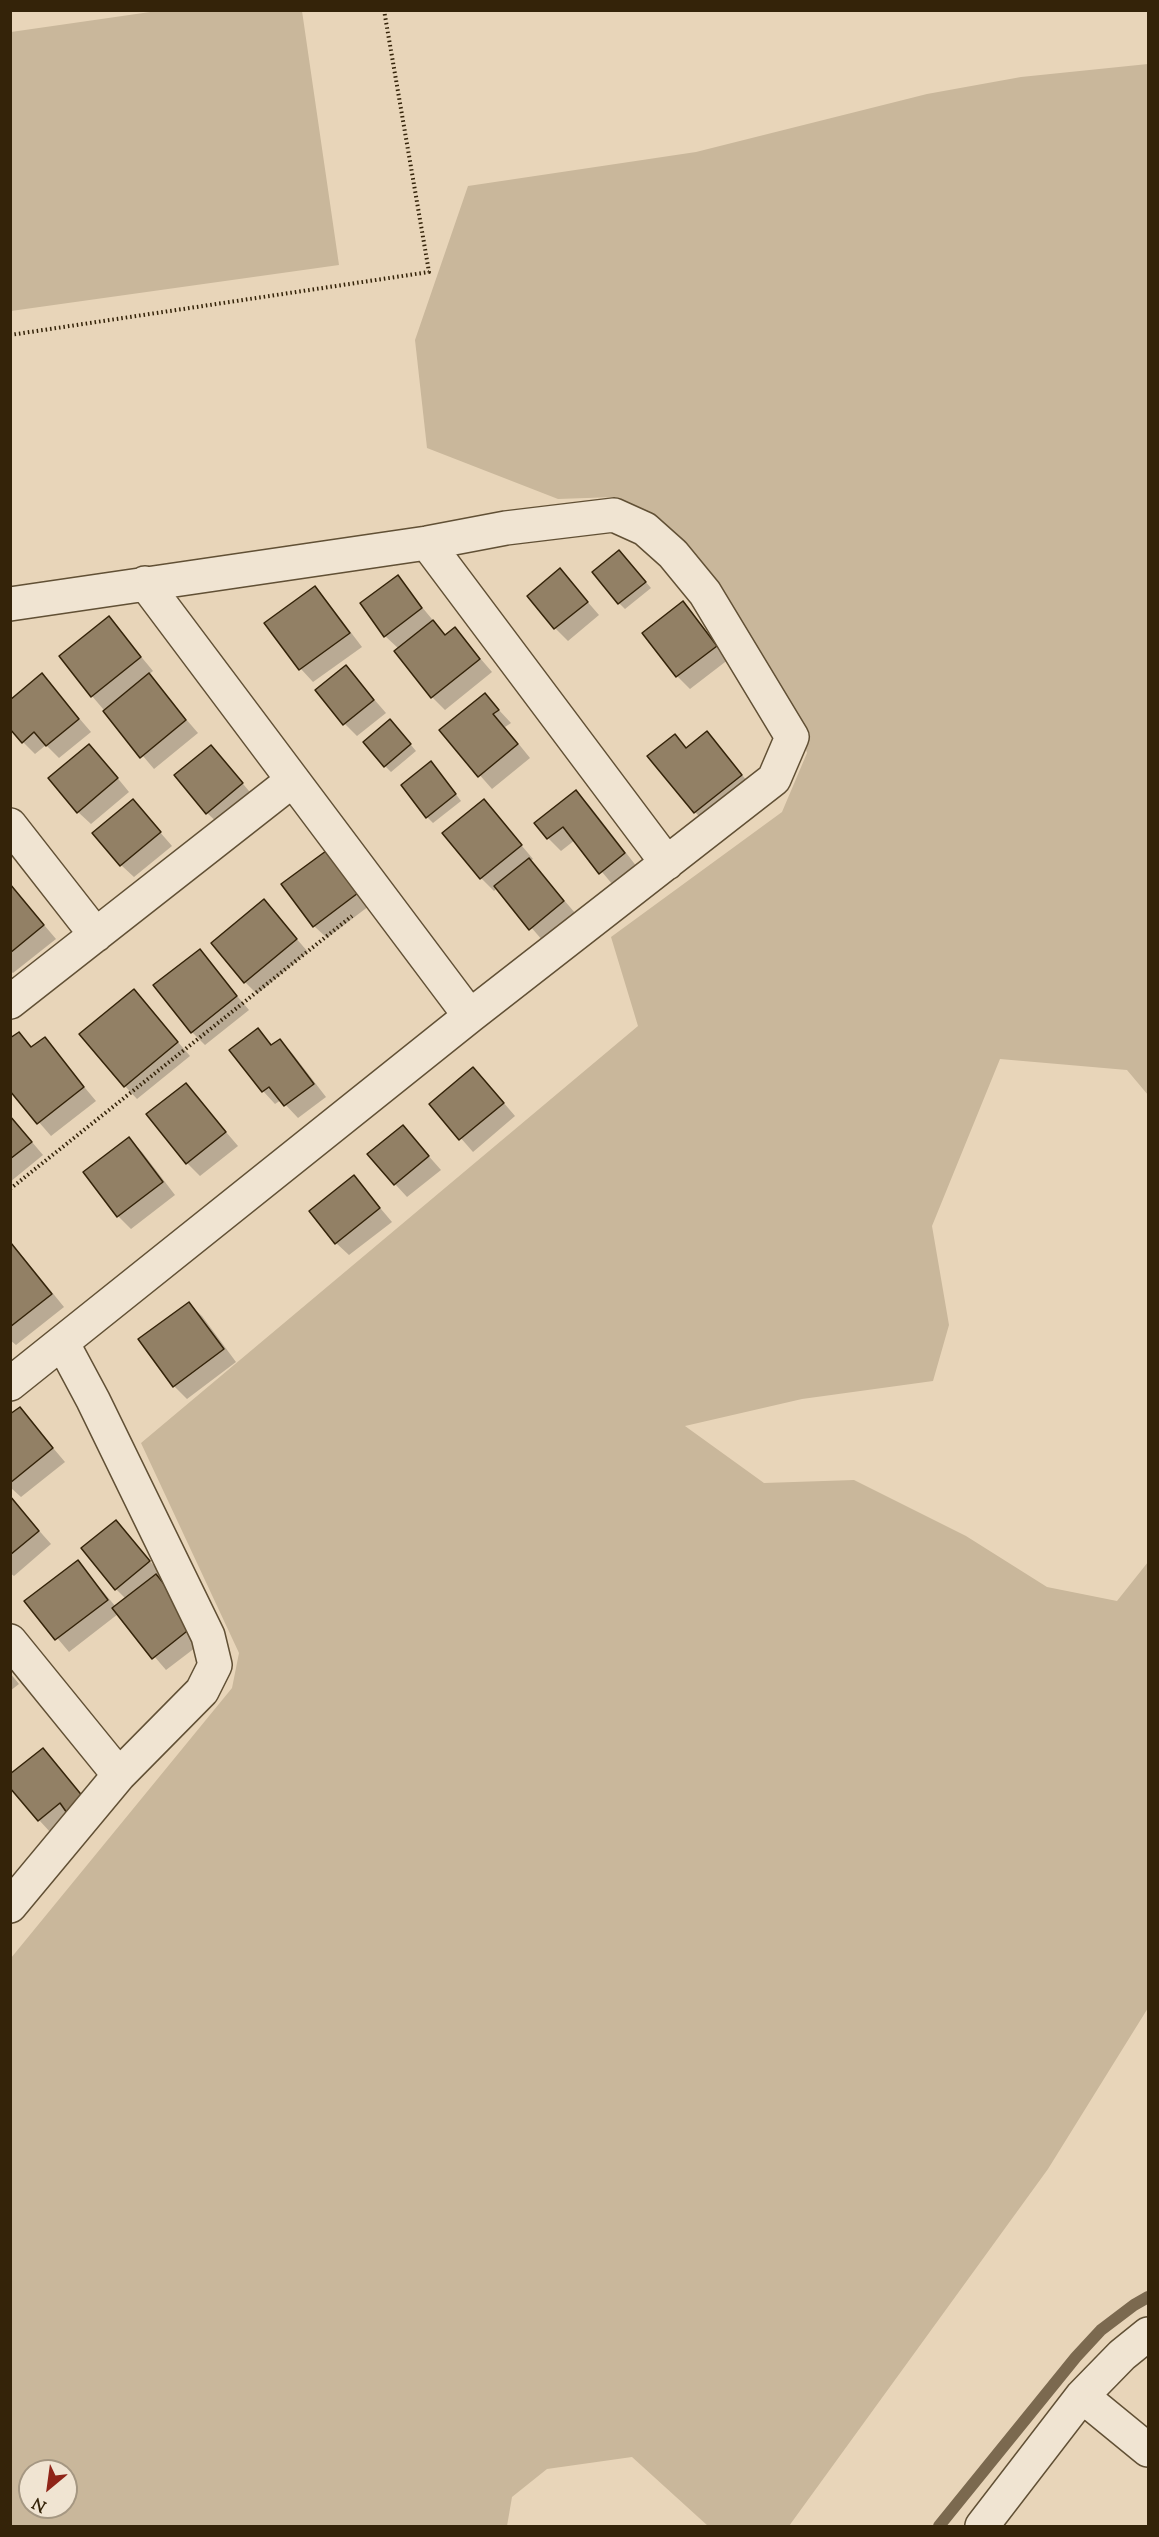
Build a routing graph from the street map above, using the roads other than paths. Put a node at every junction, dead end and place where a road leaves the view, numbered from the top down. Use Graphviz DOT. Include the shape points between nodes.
graph roads {
  1 [pos="427,543"];
  2 [pos="145,583"];
  3 [pos="10,604"];
  4 [pos="293,780"];
  5 [pos="10,825"];
  6 [pos="667,863"];
  7 [pos="96,934"];
  8 [pos="10,1002"];
  9 [pos="470,1016"];
  10 [pos="63,1344"];
  11 [pos="10,1384"];
  12 [pos="10,1641"];
  13 [pos="119,1775"];
  14 [pos="10,1906"];
  15 [pos="1149,2334"];
  16 [pos="1082,2396"];
  17 [pos="1149,2450"];
  18 [pos="982,2526"];
  1 -- 2 [label="street"];
  1 -- 6 [label="street"];
  1 -- 6 [label="street" via="506,528 614,515 645,529 673,554 705,593 792,737 774,779"];
  2 -- 3 [label="street"];
  2 -- 4 [label="street"];
  4 -- 7 [label="street"];
  4 -- 9 [label="street"];
  5 -- 7 [label="street"];
  6 -- 9 [label="street"];
  7 -- 8 [label="street"];
  9 -- 10 [label="street"];
  10 -- 11 [label="street"];
  10 -- 13 [label="street" via="208,1636 215,1665 202,1691"];
  12 -- 13 [label="street"];
  13 -- 14 [label="street"];
  15 -- 16 [label="street"];
  16 -- 17 [label="street"];
  16 -- 18 [label="street"];
}
